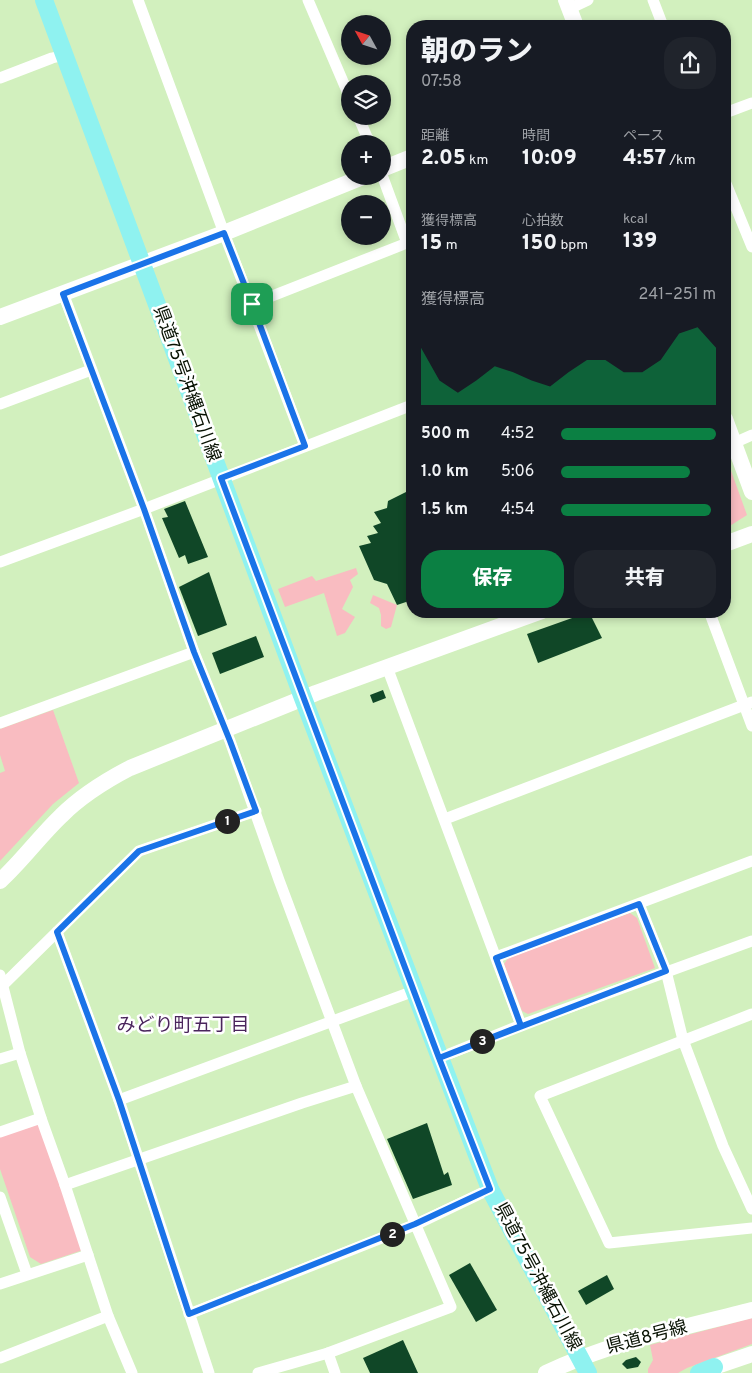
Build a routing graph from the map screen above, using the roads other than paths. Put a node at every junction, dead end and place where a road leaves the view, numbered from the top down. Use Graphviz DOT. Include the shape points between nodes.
graph roads {
  1 [pos="44,0"];
  2 [pos="138,0"];
  3 [pos="308,0"];
  4 [pos="588,0"];
  5 [pos="653,0"];
  6 [pos="568,4"];
  7 [pos="574,20"];
  8 [pos="661,20"];
  9 [pos="65,55"];
  10 [pos="341,77"];
  11 [pos="0,78"];
  12 [pos="752,103"];
  13 [pos="731,111"];
  14 [pos="406,159"];
  15 [pos="391,165"];
  16 [pos="343,185"];
  17 [pos="386,185"];
  18 [pos="731,196"];
  19 [pos="224,233"];
  20 [pos="406,240"];
  21 [pos="406,243"];
  22 [pos="752,247"];
  23 [pos="142,264"];
  24 [pos="63,294"];
  25 [pos="252,304"];
  26 [pos="0,317"];
  27 [pos="91,370"];
  28 [pos="0,404"];
  29 [pos="406,407"];
  30 [pos="731,435"];
  31 [pos="752,435"];
  32 [pos="734,443"];
  33 [pos="305,446"];
  34 [pos="221,478"];
  35 [pos="752,492"];
  36 [pos="144,509"];
  37 [pos="752,534"];
  38 [pos="731,542"];
  39 [pos="0,562"];
  40 [pos="523,618"];
  41 [pos="711,618"];
  42 [pos="194,652"];
  43 [pos="387,667"];
  44 [pos="304,698"];
  45 [pos="748,704"];
  46 [pos="0,723"];
  47 [pos="752,726"];
  48 [pos="225,730"];
  49 [pos="256,811"];
  50 [pos="444,819"];
  51 [pos="752,861"];
  52 [pos="0,881"];
  53 [pos="639,904"];
  54 [pos="57,932"];
  55 [pos="752,940"];
  56 [pos="496,958"];
  57 [pos="666,971"];
  58 [pos="1,982"];
  59 [pos="414,991"];
  60 [pos="752,1014"];
  61 [pos="332,1022"];
  62 [pos="521,1026"];
  63 [pos="683,1040"];
  64 [pos="20,1052"];
  65 [pos="439,1058"];
  66 [pos="0,1059"];
  67 [pos="356,1086"];
  68 [pos="119,1100"];
  69 [pos="41,1118"];
  70 [pos="0,1132"];
  71 [pos="138,1159"];
  72 [pos="65,1185"];
  73 [pos="490,1189"];
  74 [pos="1,1202"];
  75 [pos="752,1209"];
  76 [pos="415,1224"];
  77 [pos="752,1228"];
  78 [pos="88,1255"];
  79 [pos="27,1274"];
  80 [pos="0,1284"];
  81 [pos="752,1310"];
  82 [pos="189,1314"];
  83 [pos="108,1316"];
  84 [pos="328,1353"];
  85 [pos="752,1354"];
  86 [pos="0,1358"];
  87 [pos="584,1365"];
  88 [pos="710,1371"];
  89 [pos="132,1373"];
  90 [pos="209,1373"];
  91 [pos="258,1373"];
  92 [pos="335,1373"];
  93 [pos="546,1373"];
  1 -- 9 [label="main road, 県道75号沖縄石川線"];
  2 -- 19 [label="street"];
  3 -- 10 [label="street"];
  4 -- 6 [label="street"];
  5 -- 8 [label="street"];
  6 -- 7 [label="street"];
  9 -- 11 [label="street"];
  9 -- 23 [label="main road, 県道75号沖縄石川線"];
  12 -- 13 [label="street"];
  14 -- 15 [label="street"];
  16 -- 19 [label="street"];
  17 -- 20 [label="street"];
  18 -- 22 [label="street"];
  19 -- 23 [label="street"];
  19 -- 25 [label="street"];
  21 -- 25 [label="street"];
  23 -- 24 [label="street"];
  23 -- 34 [label="main road, 県道75号沖縄石川線"];
  24 -- 26 [label="street"];
  24 -- 27 [label="street"];
  25 -- 33 [label="street"];
  27 -- 28 [label="street"];
  27 -- 36 [label="street"];
  29 -- 33 [label="street"];
  30 -- 32 [label="street"];
  31 -- 32 [label="street"];
  32 -- 35 [label="street"];
  33 -- 34 [label="street"];
  34 -- 36 [label="street"];
  34 -- 44 [label="main road, 県道75号沖縄石川線"];
  36 -- 39 [label="street"];
  36 -- 42 [label="street"];
  37 -- 38 [label="street"];
  40 -- 43 [label="street"];
  41 -- 45 [label="street"];
  42 -- 46 [label="street"];
  42 -- 48 [label="street"];
  43 -- 44 [label="street"];
  43 -- 50 [label="street"];
  44 -- 48 [label="street"];
  44 -- 59 [label="main road, 県道75号沖縄石川線"];
  45 -- 47 [label="street"];
  45 -- 50 [label="street"];
  48 -- 49 [label="street"];
  48 -- 52 [label="street" via="130,768 88,793 60,816"];
  49 -- 54 [label="street" via="139,851"];
  49 -- 61 [label="street"];
  50 -- 56 [label="street"];
  51 -- 53 [label="street"];
  53 -- 56 [label="street"];
  53 -- 57 [label="street"];
  54 -- 58 [label="street"];
  54 -- 68 [label="street"];
  55 -- 57 [label="street"];
  56 -- 62 [label="street"];
  57 -- 62 [label="street"];
  57 -- 63 [label="street"];
  58 -- 64 [label="street"];
  59 -- 61 [label="street"];
  59 -- 65 [label="main road, 県道75号沖縄石川線"];
  60 -- 63 [label="street"];
  61 -- 67 [label="street"];
  61 -- 68 [label="street"];
  62 -- 65 [label="street"];
  63 -- 75 [label="street" via="723,1146"];
  63 -- 77 [label="street" via="540,1096 609,1243"];
  64 -- 66 [label="street"];
  64 -- 69 [label="street"];
  65 -- 73 [label="main road, 県道75号沖縄石川線"];
  67 -- 71 [label="street"];
  67 -- 76 [label="street"];
  68 -- 71 [label="street"];
  69 -- 70 [label="street"];
  69 -- 72 [label="street"];
  71 -- 72 [label="street"];
  71 -- 82 [label="street"];
  72 -- 78 [label="street"];
  73 -- 76 [label="street"];
  73 -- 87 [label="main road, 県道75号沖縄石川線"];
  74 -- 79 [label="street"];
  76 -- 82 [label="street"];
  76 -- 84 [label="street" via="451,1307"];
  78 -- 79 [label="street"];
  78 -- 83 [label="street"];
  79 -- 80 [label="street"];
  81 -- 87 [label="street, 県道8号線" via="620,1344"];
  82 -- 90 [label="street"];
  83 -- 86 [label="street"];
  83 -- 89 [label="street"];
  84 -- 91 [label="street"];
  84 -- 92 [label="street"];
  85 -- 88 [label="street"];
  87 -- 93 [label="street, 県道8号線"];
}
